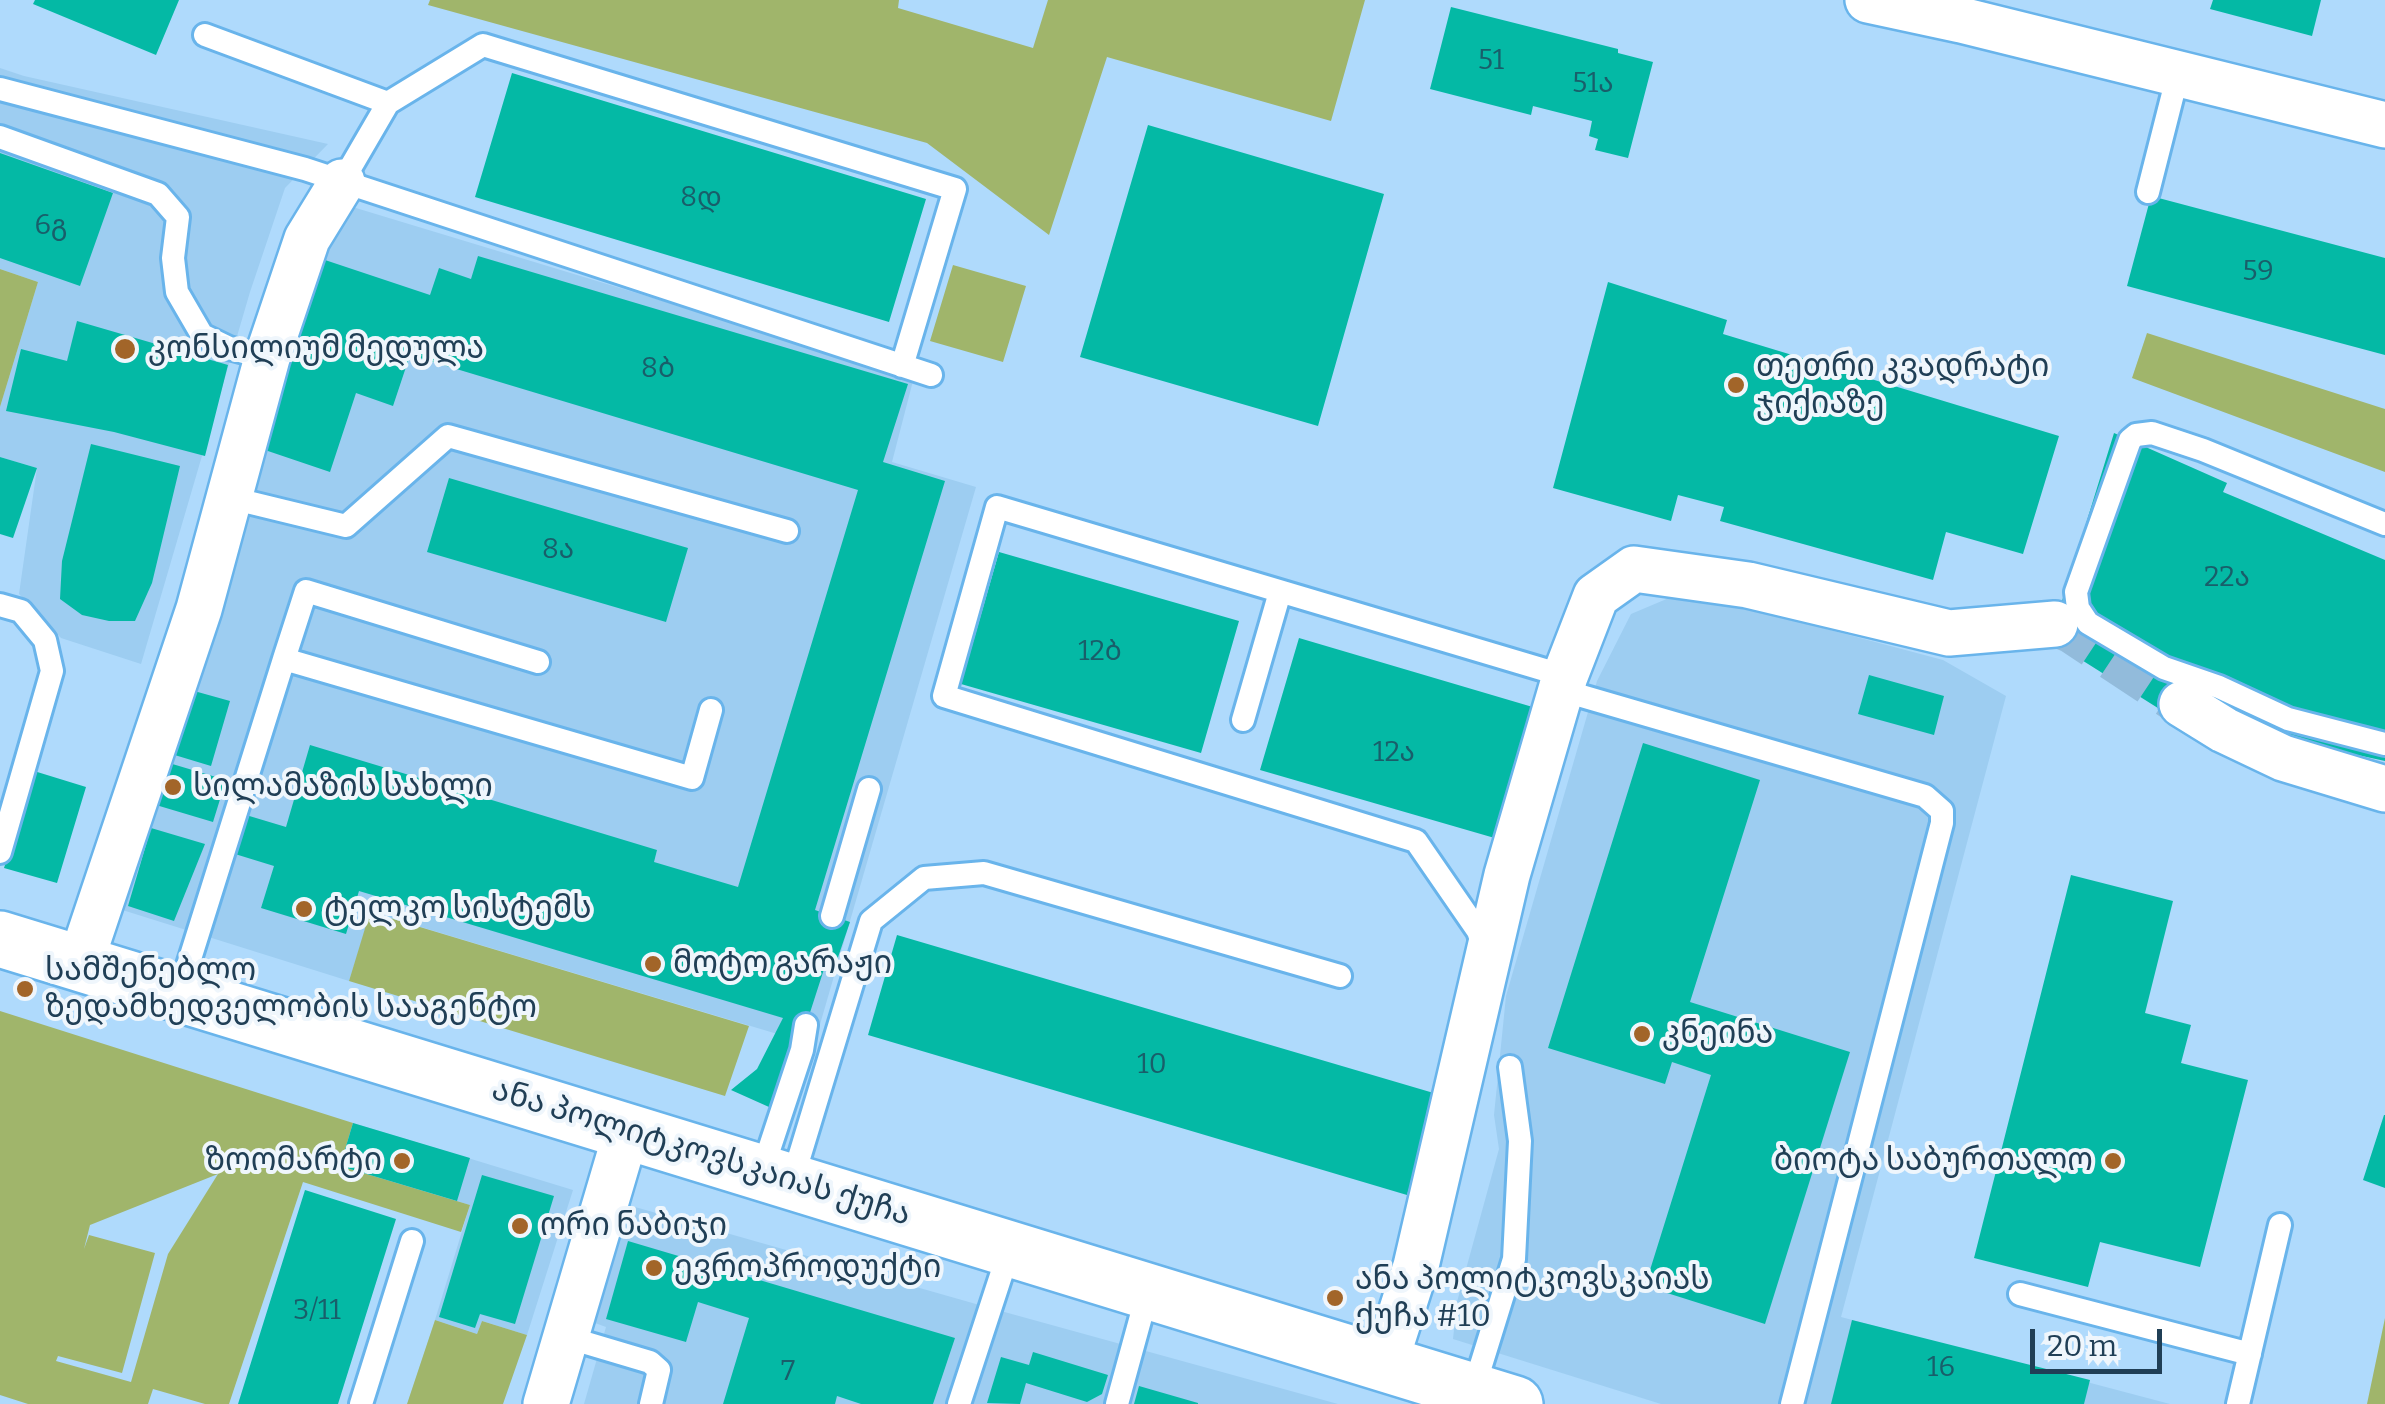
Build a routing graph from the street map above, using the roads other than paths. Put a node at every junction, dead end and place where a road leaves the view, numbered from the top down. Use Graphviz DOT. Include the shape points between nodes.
graph roads {
  1 [pos="1868,0"];
  2 [pos="205,35"];
  3 [pos="2178,74"];
  4 [pos="0,90"];
  5 [pos="388,102"];
  6 [pos="2385,125"];
  7 [pos="0,137"];
  8 [pos="342,182"];
  9 [pos="2148,192"];
  10 [pos="267,358"];
  11 [pos="902,366"];
  12 [pos="932,375"];
  13 [pos="231,498"];
  14 [pos="2385,524"];
  15 [pos="787,531"];
  16 [pos="1280,592"];
  17 [pos="0,605"];
  18 [pos="2055,624"];
  19 [pos="284,659"];
  20 [pos="538,662"];
  21 [pos="1563,683"];
  22 [pos="2182,704"];
  23 [pos="711,710"];
  24 [pos="1243,720"];
  25 [pos="2385,744"];
  26 [pos="868,789"];
  27 [pos="2385,789"];
  28 [pos="0,852"];
  29 [pos="832,916"];
  30 [pos="0,938"];
  31 [pos="1489,961"];
  32 [pos="80,964"];
  33 [pos="1340,976"];
  34 [pos="179,994"];
  35 [pos="806,1025"];
  36 [pos="1510,1066"];
  37 [pos="627,1130"];
  38 [pos="777,1176"];
  39 [pos="2280,1225"];
  40 [pos="412,1241"];
  41 [pos="1010,1248"];
  42 [pos="1148,1291"];
  43 [pos="2020,1294"];
  44 [pos="566,1337"];
  45 [pos="2250,1354"];
  46 [pos="1385,1363"];
  47 [pos="1494,1397"];
  48 [pos="361,1404"];
  49 [pos="546,1404"];
  50 [pos="651,1404"];
  51 [pos="959,1404"];
  52 [pos="1117,1404"];
  53 [pos="1792,1404"];
  54 [pos="2238,1404"];
  1 -- 3 [label="street"];
  2 -- 5 [label="lane"];
  3 -- 6 [label="street"];
  3 -- 9 [label="lane"];
  4 -- 8 [label="lane"];
  5 -- 8 [label="lane"];
  5 -- 11 [label="lane" via="483,45 955,190"];
  7 -- 10 [label="lane" via="158,194 178,218 177,292 202,334"];
  8 -- 10 [label="street" via="307,239"];
  8 -- 11 [label="lane"];
  10 -- 13 [label="street"];
  11 -- 12 [label="lane"];
  13 -- 15 [label="lane" via="346,526 448,436"];
  13 -- 32 [label="street"];
  14 -- 25 [label="lane" via="2203,450 2136,434 2076,592 2088,623 2164,668 2288,718"];
  16 -- 21 [label="lane"];
  16 -- 24 [label="lane"];
  16 -- 31 [label="lane" via="997,506 974,612 944,696 1416,841 1478,931"];
  17 -- 28 [label="lane" via="22,611 45,640 52,671"];
  18 -- 21 [label="street" via="1949,633 1748,585 1634,569 1596,596"];
  19 -- 20 [label="lane" via="306,592"];
  19 -- 23 [label="lane" via="692,778"];
  19 -- 34 [label="lane"];
  21 -- 31 [label="street"];
  21 -- 53 [label="lane" via="1925,796 1942,811"];
  22 -- 27 [label="street" via="2283,758"];
  26 -- 29 [label="lane"];
  30 -- 32 [label="street, ანა პოლიტკოვსკაიას ქუჩა"];
  31 -- 46 [label="street" via="1416,1266"];
  32 -- 34 [label="street, ანა პოლიტკოვსკაიას ქუჩა"];
  33 -- 38 [label="lane" via="984,873 924,878 871,921"];
  34 -- 37 [label="street, ანა პოლიტკოვსკაიას ქუჩა"];
  35 -- 38 [label="lane"];
  36 -- 47 [label="lane" via="1520,1141 1514,1258"];
  37 -- 38 [label="street, ანა პოლიტკოვსკაიას ქუჩა"];
  37 -- 44 [label="street"];
  38 -- 41 [label="street, ანა პოლიტკოვსკაიას ქუჩა"];
  39 -- 45 [label="lane"];
  40 -- 48 [label="lane"];
  41 -- 42 [label="street, ანა პოლიტკოვსკაიას ქუჩა"];
  41 -- 51 [label="lane"];
  42 -- 46 [label="street, ანა პოლიტკოვსკაიას ქუჩა"];
  42 -- 52 [label="lane"];
  43 -- 45 [label="lane"];
  44 -- 49 [label="street"];
  44 -- 50 [label="lane" via="650,1362 660,1370"];
  45 -- 54 [label="lane"];
  46 -- 47 [label="street, ანა პოლიტკოვსკაიას ქუჩა"];
}
